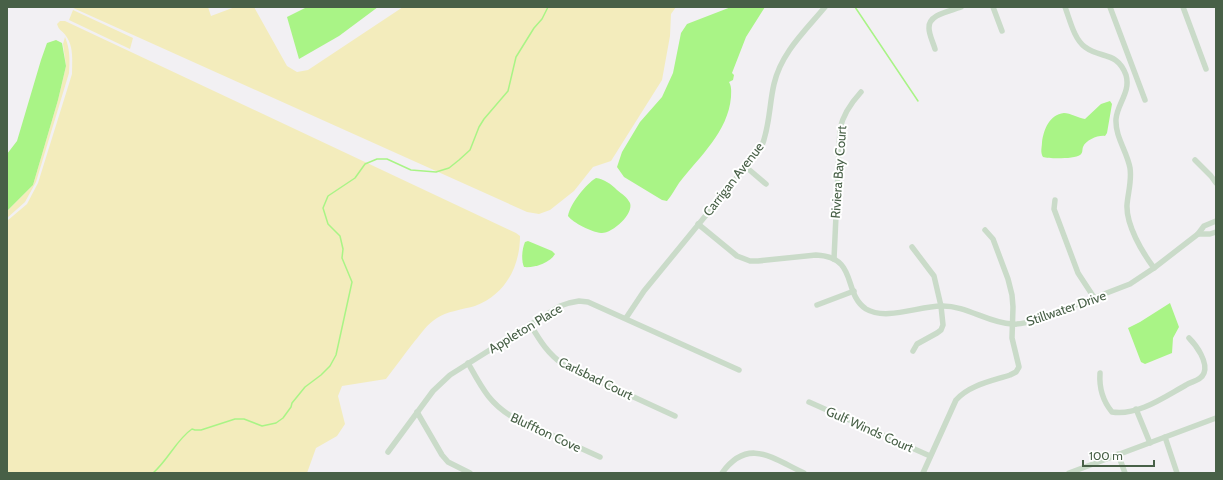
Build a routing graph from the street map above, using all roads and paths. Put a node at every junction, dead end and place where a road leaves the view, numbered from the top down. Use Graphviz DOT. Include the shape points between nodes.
graph roads {
  1 [pos="825,7"];
  2 [pos="961,7"];
  3 [pos="993,7"];
  4 [pos="1065,7"];
  5 [pos="1110,7"];
  6 [pos="1183,7"];
  7 [pos="1002,30"];
  8 [pos="935,49"];
  9 [pos="1206,69"];
  10 [pos="861,92"];
  11 [pos="1145,100"];
  12 [pos="1195,160"];
  13 [pos="746,167"];
  14 [pos="1216,183"];
  15 [pos="766,184"];
  16 [pos="1055,200"];
  17 [pos="1216,221"];
  18 [pos="698,224"];
  19 [pos="985,230"];
  20 [pos="1216,232"];
  21 [pos="1198,234"];
  22 [pos="912,247"];
  23 [pos="834,259"];
  24 [pos="1154,268"];
  25 [pos="854,291"];
  26 [pos="1095,299"];
  27 [pos="817,305"];
  28 [pos="941,306"];
  29 [pos="626,318"];
  30 [pos="530,324"];
  31 [pos="1012,325"];
  32 [pos="1189,338"];
  33 [pos="913,352"];
  34 [pos="468,363"];
  35 [pos="739,370"];
  36 [pos="1100,373"];
  37 [pos="809,402"];
  38 [pos="1136,409"];
  39 [pos="417,412"];
  40 [pos="675,416"];
  41 [pos="1216,418"];
  42 [pos="1165,437"];
  43 [pos="1150,443"];
  44 [pos="388,452"];
  45 [pos="1118,454"];
  46 [pos="930,456"];
  47 [pos="600,457"];
  48 [pos="470,473"];
  49 [pos="722,473"];
  50 [pos="804,473"];
  51 [pos="923,473"];
  52 [pos="1069,473"];
  53 [pos="1125,473"];
  54 [pos="1177,473"];
  1 -- 13 [label="street, Carrigan Avenue" via="792,46 778,69 764,140"];
  2 -- 8 [label="street" via="930,20 929,29"];
  3 -- 7 [label="street"];
  4 -- 24 [label="street" via="1080,42 1093,51 1112,57 1126,76 1127,85 1116,125 1131,172 1127,205 1140,247"];
  5 -- 11 [label="street"];
  6 -- 9 [label="street"];
  10 -- 23 [label="street, Riviera Bay Court" via="846,111 840,129"];
  12 -- 14 [label="street"];
  13 -- 15 [label="street"];
  13 -- 18 [label="street, Carrigan Avenue"];
  16 -- 26 [label="street" via="1054,209 1078,273"];
  17 -- 21 [label="street, Stillwater Drive" via="1204,226"];
  18 -- 23 [label="street" via="737,256 750,261 816,255"];
  18 -- 29 [label="street, Carrigan Avenue" via="644,291"];
  19 -- 31 [label="street" via="993,239 1008,279 1013,307"];
  20 -- 21 [label="street"];
  21 -- 24 [label="street, Stillwater Drive"];
  22 -- 28 [label="street" via="934,276"];
  23 -- 25 [label="street, Stillwater Drive" via="845,270"];
  24 -- 26 [label="street, Stillwater Drive" via="1130,284"];
  25 -- 27 [label="street"];
  25 -- 28 [label="street, Stillwater Drive" via="862,306 880,314"];
  26 -- 31 [label="street, Stillwater Drive" via="1039,319"];
  28 -- 31 [label="street, Stillwater Drive" via="952,306"];
  28 -- 33 [label="street" via="941,330 917,344"];
  29 -- 30 [label="street, Appleton Place" via="588,302 579,301 560,306"];
  29 -- 35 [label="street, Appleton Place"];
  30 -- 34 [label="street, Appleton Place"];
  30 -- 40 [label="street, Carlsbad Court" via="546,350 564,366"];
  31 -- 46 [label="street" via="1013,348 1019,367 1016,372 960,395"];
  32 -- 38 [label="street" via="1199,348 1205,369 1203,376 1160,400"];
  34 -- 39 [label="street, Appleton Place" via="433,391"];
  34 -- 47 [label="street, Bluffton Cove" via="484,391 502,411"];
  36 -- 38 [label="street" via="1099,386 1105,404 1112,412 1122,413"];
  37 -- 46 [label="street, Gulf Winds Court"];
  38 -- 43 [label="street"];
  39 -- 44 [label="street, Appleton Place"];
  39 -- 48 [label="street" via="448,462"];
  41 -- 42 [label="street"];
  42 -- 43 [label="street"];
  42 -- 54 [label="street"];
  43 -- 45 [label="street"];
  45 -- 52 [label="street"];
  45 -- 53 [label="street"];
  46 -- 51 [label="street"];
  49 -- 50 [label="street" via="733,460 748,453 756,453 764,454"];
}
